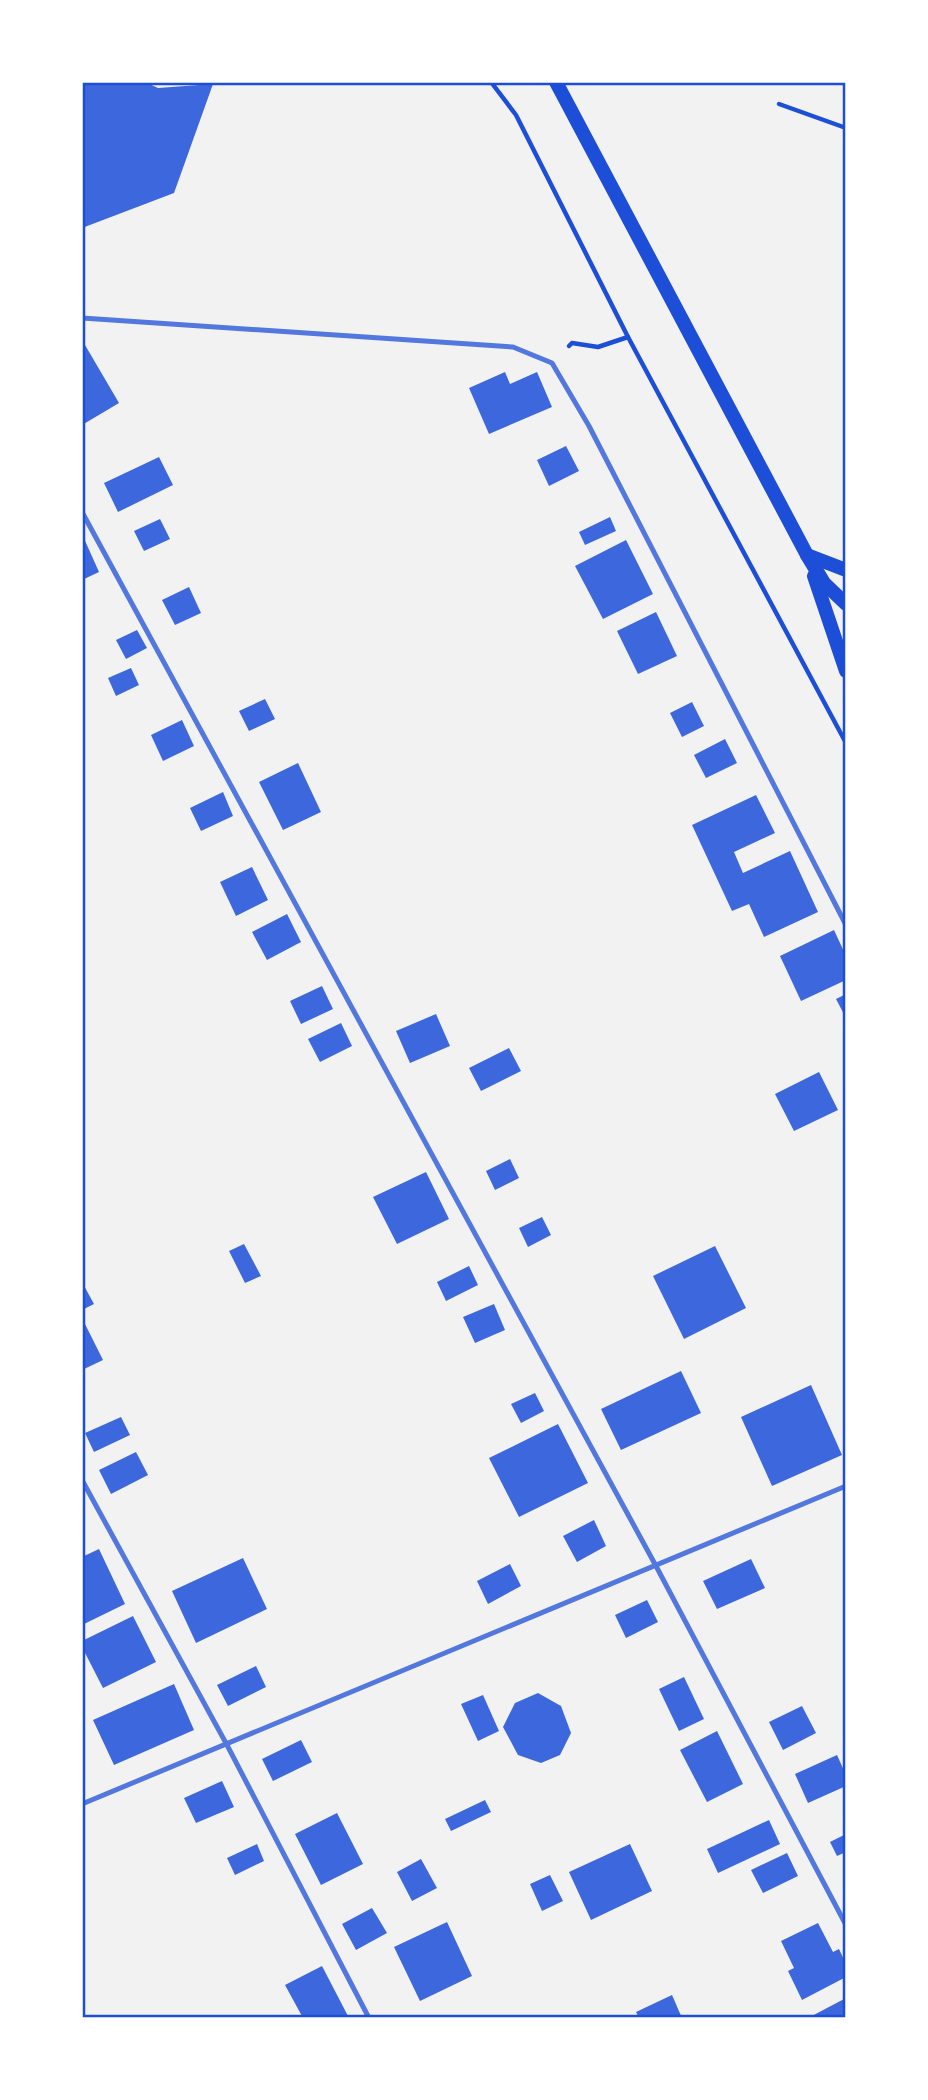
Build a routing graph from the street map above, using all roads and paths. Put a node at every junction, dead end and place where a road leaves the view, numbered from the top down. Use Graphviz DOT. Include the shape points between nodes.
graph roads {
  1 [pos="491,82"];
  2 [pos="556,82"];
  3 [pos="779,104"];
  4 [pos="846,128"];
  5 [pos="82,317"];
  6 [pos="628,337"];
  7 [pos="552,363"];
  8 [pos="82,512"];
  9 [pos="807,555"];
  10 [pos="846,570"];
  11 [pos="846,604"];
  12 [pos="846,671"];
  13 [pos="846,743"];
  14 [pos="846,925"];
  15 [pos="82,1480"];
  16 [pos="846,1486"];
  17 [pos="656,1566"];
  18 [pos="227,1745"];
  19 [pos="82,1804"];
  20 [pos="846,1925"];
  21 [pos="369,2018"];
  1 -- 6 [label="path" via="516,116"];
  2 -- 9 [label="main road"];
  3 -- 4 [label="path"];
  5 -- 7 [label="lane" via="513,347"];
  6 -- 7 [label="path" via="598,347 572,343"];
  6 -- 13 [label="path"];
  7 -- 14 [label="lane" via="601,449"];
  8 -- 17 [label="lane"];
  9 -- 10 [label="main road"];
  9 -- 11 [label="main road" via="824,583"];
  9 -- 12 [label="main road"];
  15 -- 18 [label="lane"];
  16 -- 17 [label="lane"];
  17 -- 18 [label="lane"];
  17 -- 20 [label="lane"];
  18 -- 19 [label="lane"];
  18 -- 21 [label="lane"];
}
